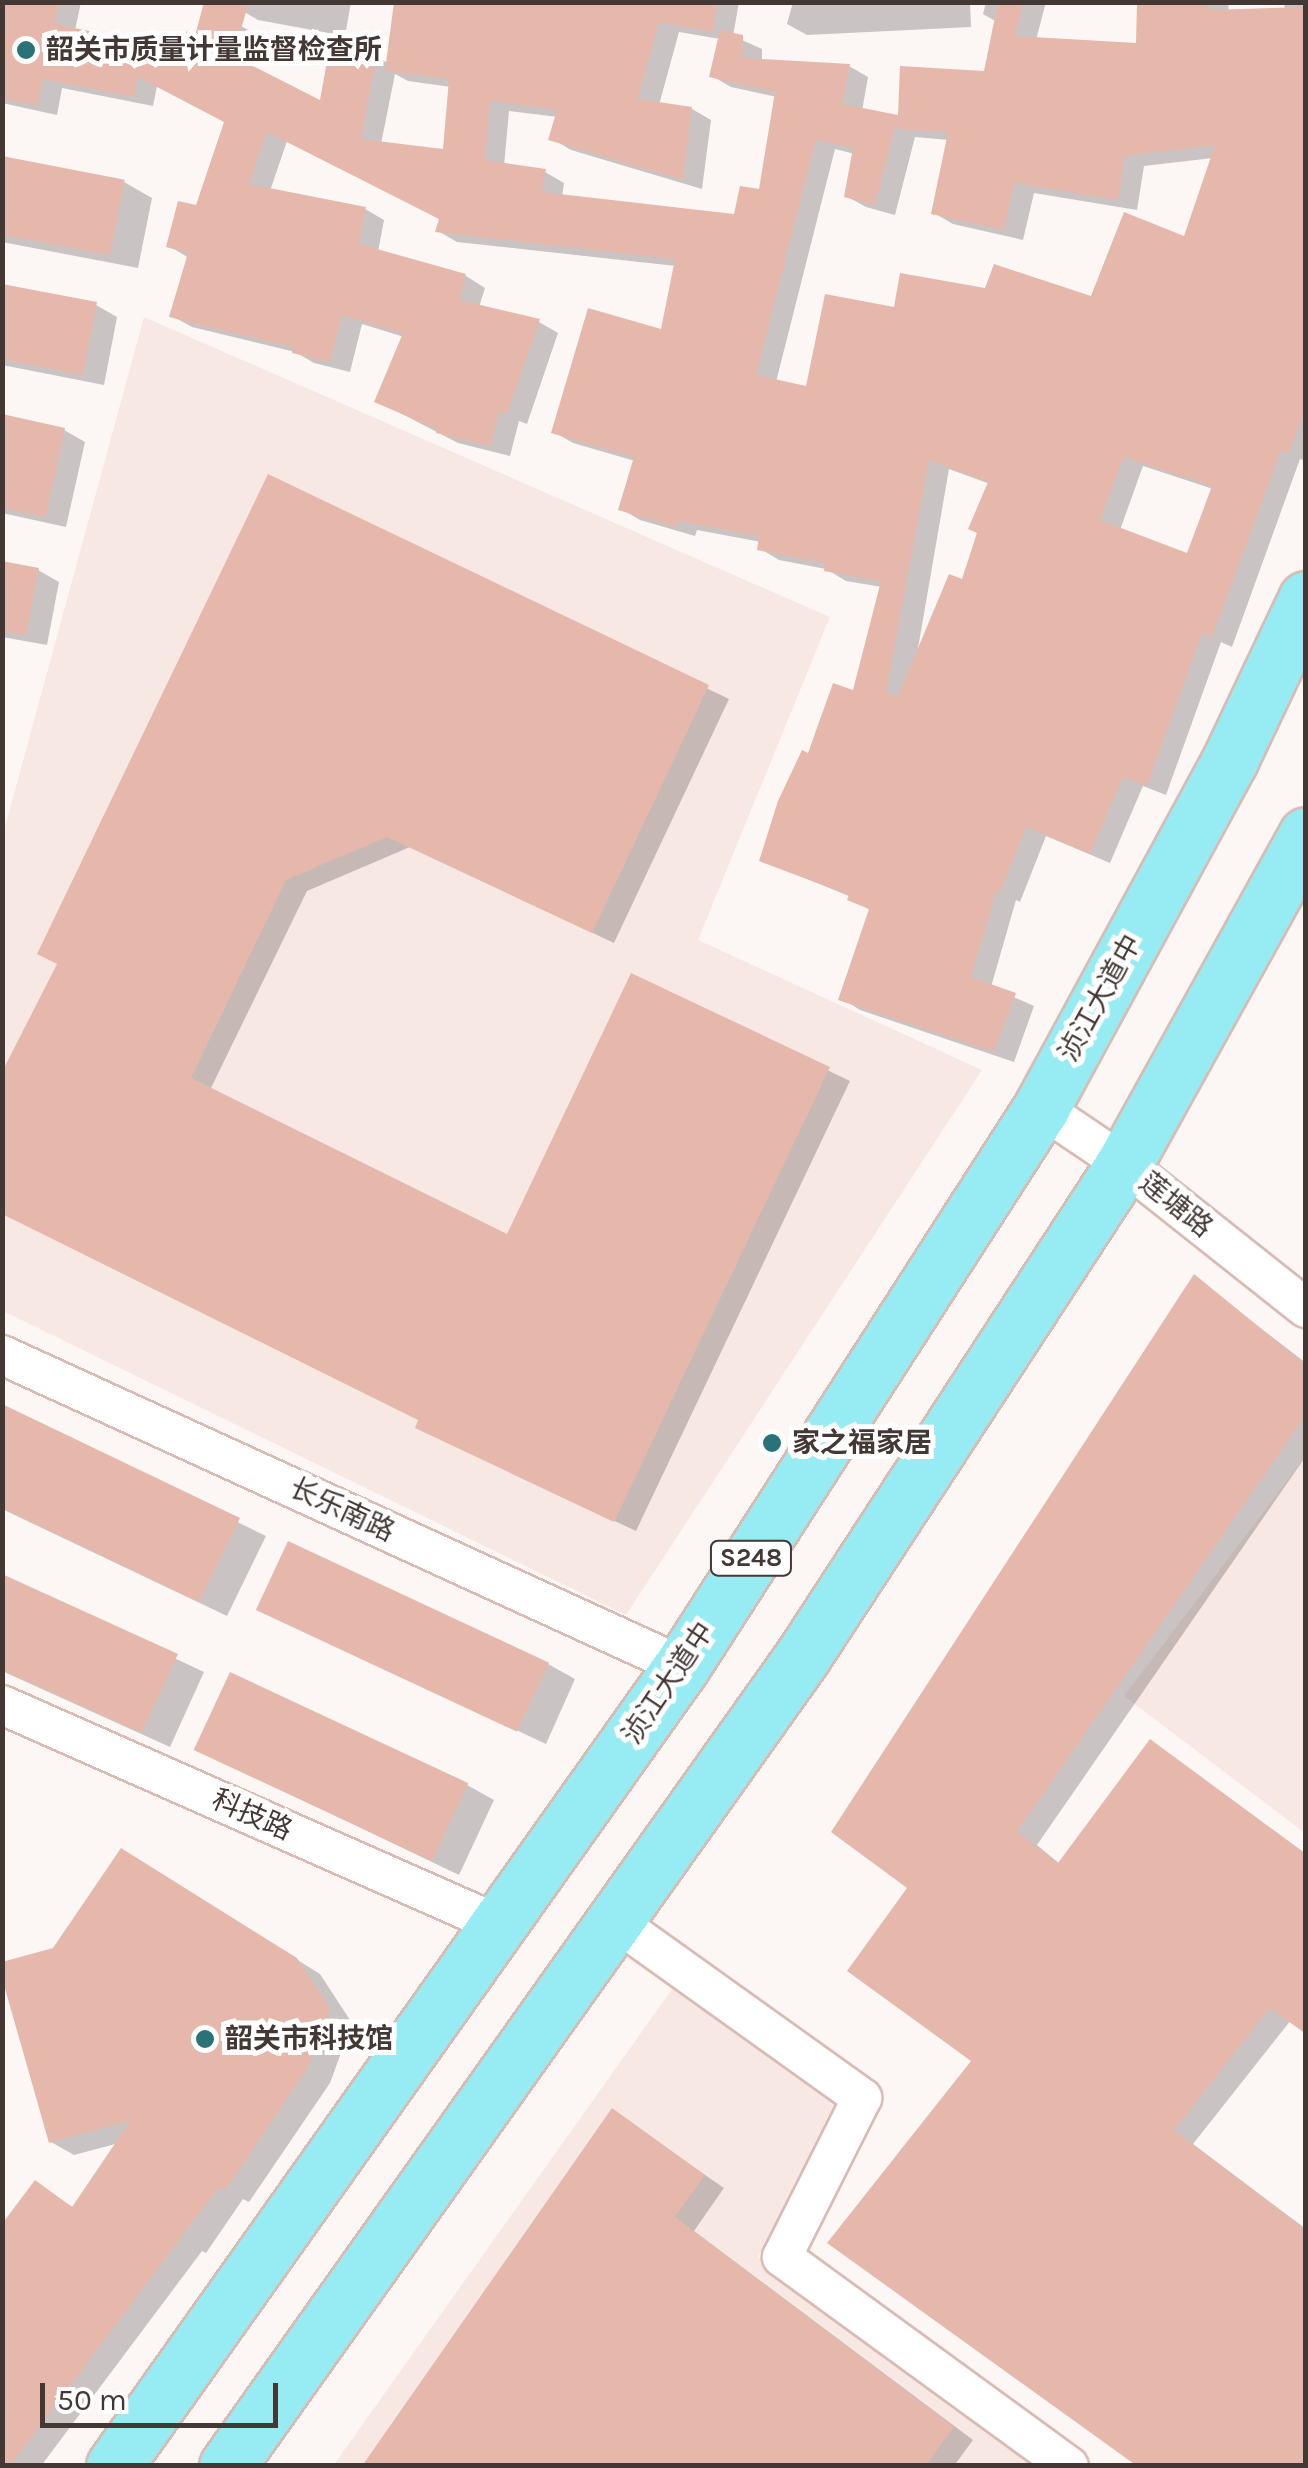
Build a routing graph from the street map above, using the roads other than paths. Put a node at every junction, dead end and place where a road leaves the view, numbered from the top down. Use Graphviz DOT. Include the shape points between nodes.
graph roads {
  1 [pos="1306,599"];
  2 [pos="1306,835"];
  3 [pos="1040,1108"];
  4 [pos="1124,1164"];
  5 [pos="1306,1308"];
  6 [pos="2,1354"];
  7 [pos="682,1666"];
  8 [pos="2,1705"];
  9 [pos="615,1921"];
  10 [pos="500,1925"];
  11 [pos="114,2466"];
  12 [pos="227,2466"];
  13 [pos="1069,2466"];
  1 -- 3 [label="main road, 浈江大道中 / S248" via="1230,760"];
  2 -- 4 [label="main road"];
  3 -- 4 [label="street, 莲塘路"];
  3 -- 7 [label="main road, 浈江大道中 / S248"];
  4 -- 5 [label="street, 莲塘路"];
  4 -- 9 [label="main road" via="804,1656"];
  6 -- 7 [label="street, 长乐南路"];
  7 -- 10 [label="main road, 浈江大道中 / S248"];
  8 -- 10 [label="street, 科技路"];
  9 -- 12 [label="main road"];
  9 -- 13 [label="street" via="862,2098 782,2257"];
  10 -- 11 [label="main road, 浈江大道中 / S248"];
}
